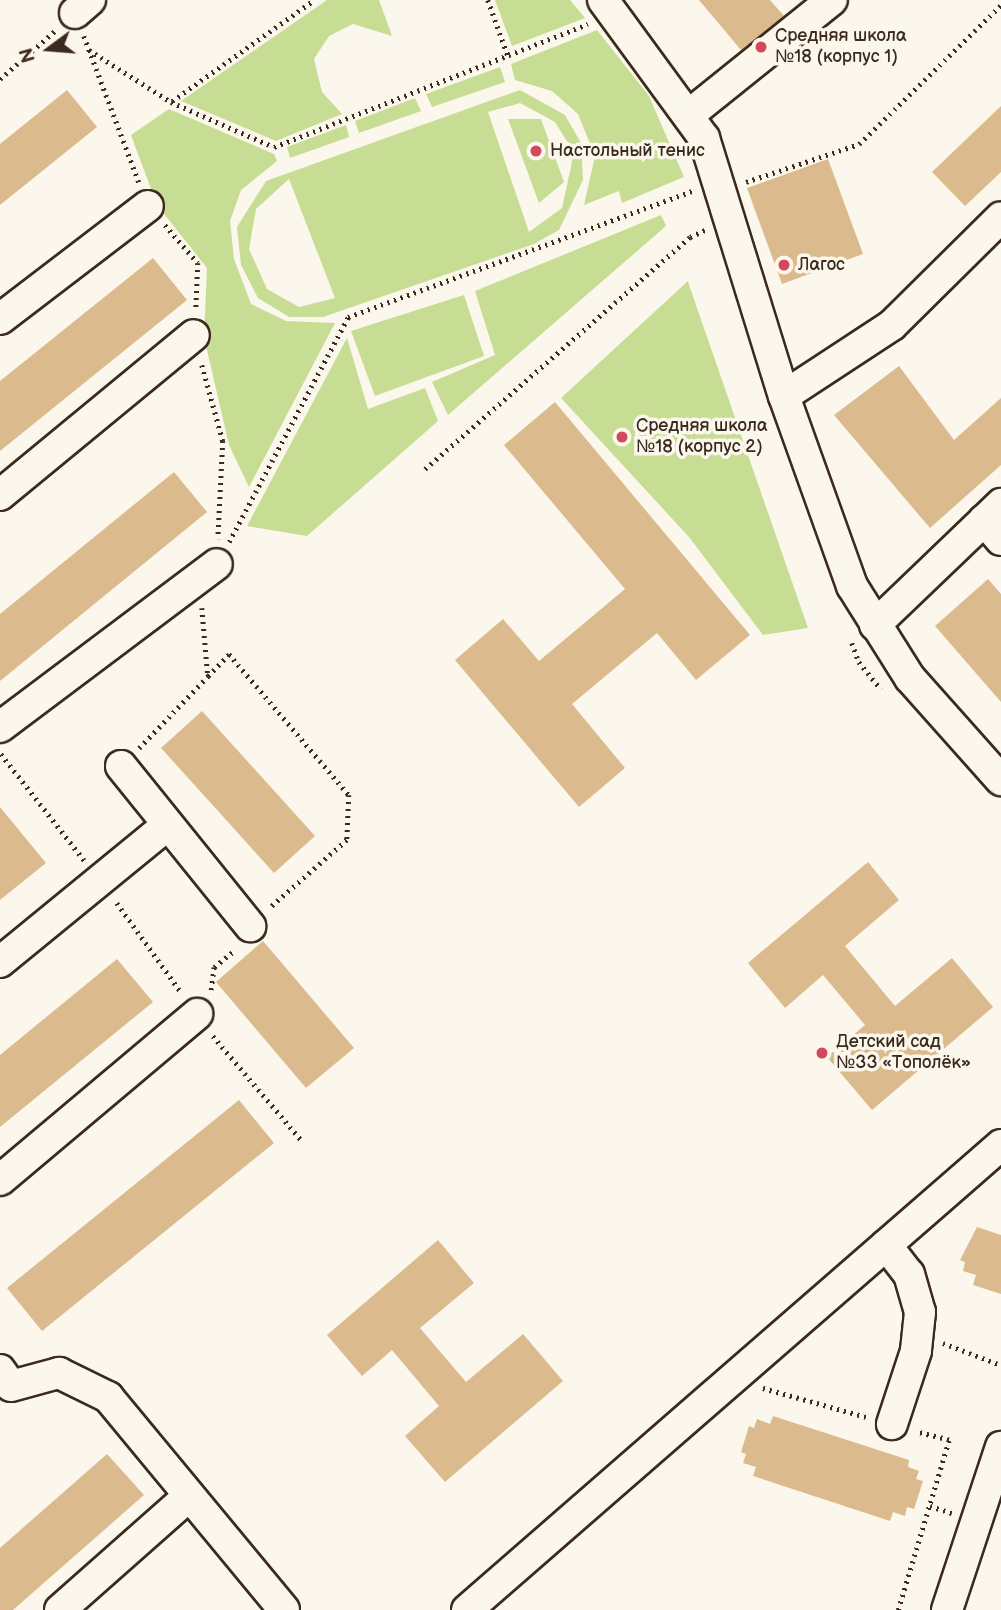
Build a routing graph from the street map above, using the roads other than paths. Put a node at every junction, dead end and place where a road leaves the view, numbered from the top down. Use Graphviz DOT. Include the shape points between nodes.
graph roads {
  1 [pos="832,0"];
  2 [pos="601,10"];
  3 [pos="690,114"];
  4 [pos="148,206"];
  5 [pos="1001,217"];
  6 [pos="0,318"];
  7 [pos="194,335"];
  8 [pos="784,396"];
  9 [pos="0,495"];
  10 [pos="995,521"];
  11 [pos="207,572"];
  12 [pos="875,625"];
  13 [pos="0,726"];
  14 [pos="121,766"];
  15 [pos="1001,780"];
  16 [pos="166,826"];
  17 [pos="250,926"];
  18 [pos="0,962"];
  19 [pos="203,1009"];
  20 [pos="1001,1145"];
  21 [pos="0,1180"];
  22 [pos="886,1245"];
  23 [pos="4,1383"];
  24 [pos="892,1424"];
  25 [pos="1001,1447"];
  26 [pos="189,1496"];
  27 [pos="60,1610"];
  28 [pos="284,1610"];
  29 [pos="467,1610"];
  30 [pos="947,1610"];
  1 -- 3 [label="street"];
  2 -- 3 [label="street"];
  3 -- 8 [label="street" via="712,196"];
  4 -- 6 [label="street"];
  5 -- 8 [label="street" via="892,325"];
  7 -- 9 [label="street"];
  8 -- 12 [label="street" via="852,586"];
  10 -- 12 [label="street"];
  11 -- 13 [label="street"];
  12 -- 15 [label="street" via="910,678"];
  14 -- 16 [label="street"];
  16 -- 17 [label="street"];
  16 -- 18 [label="street"];
  19 -- 21 [label="street"];
  20 -- 22 [label="street"];
  22 -- 24 [label="street" via="909,1273 920,1312 919,1333"];
  22 -- 29 [label="street"];
  23 -- 26 [label="street" via="59,1373 108,1397"];
  25 -- 30 [label="street"];
  26 -- 27 [label="street"];
  26 -- 28 [label="street"];
}
